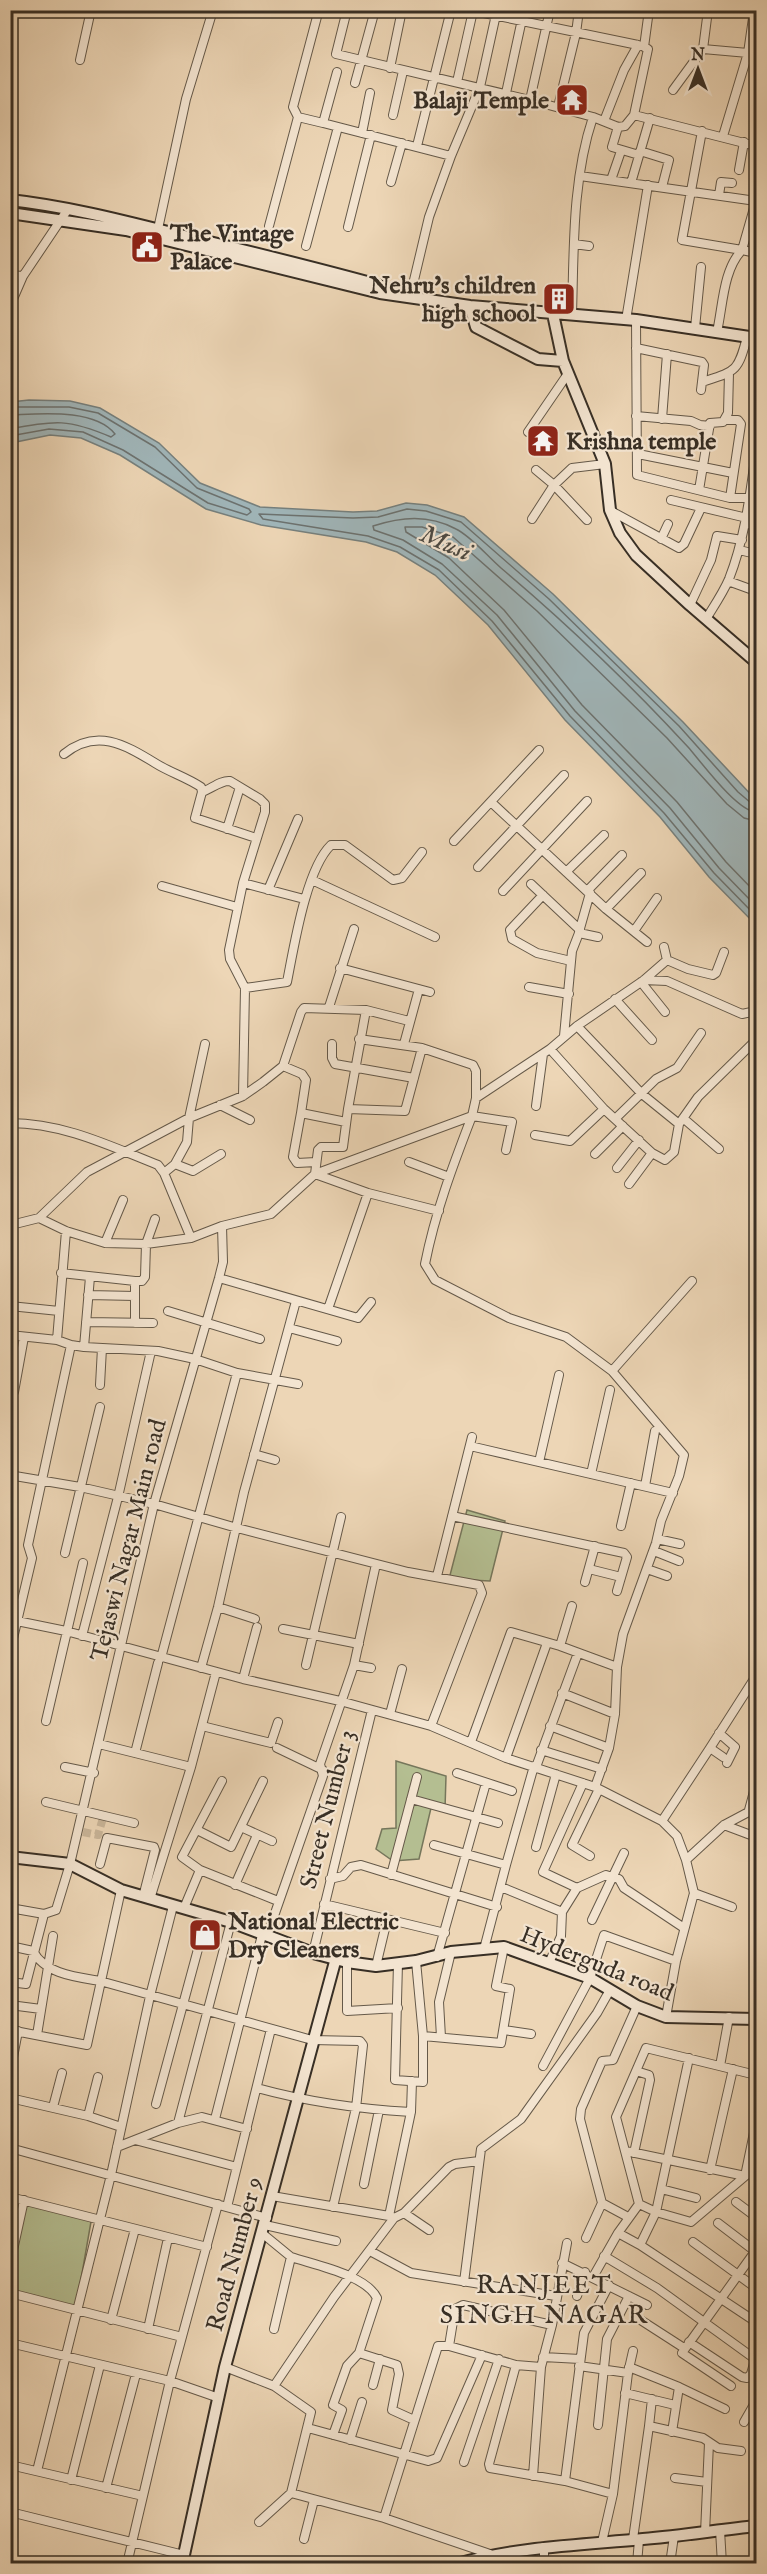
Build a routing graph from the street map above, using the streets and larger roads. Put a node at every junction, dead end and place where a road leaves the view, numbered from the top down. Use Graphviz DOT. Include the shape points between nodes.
graph roads {
  1 [pos="91,10"];
  2 [pos="213,10"];
  3 [pos="347,10"];
  4 [pos="375,10"];
  5 [pos="402,10"];
  6 [pos="451,10"];
  7 [pos="524,10"];
  8 [pos="550,10"];
  9 [pos="579,10"];
  10 [pos="649,10"];
  11 [pos="708,10"];
  12 [pos="471,11"];
  13 [pos="754,11"];
  14 [pos="318,13"];
  15 [pos="496,13"];
  16 [pos="522,22"];
  17 [pos="546,27"];
  18 [pos="576,33"];
  19 [pos="641,46"];
  20 [pos="703,49"];
  21 [pos="747,53"];
  22 [pos="80,60"];
  23 [pos="361,61"];
  24 [pos="390,68"];
  25 [pos="403,71"];
  26 [pos="337,72"];
  27 [pos="433,78"];
  28 [pos="458,82"];
  29 [pos="355,83"];
  30 [pos="480,87"];
  31 [pos="673,90"];
  32 [pos="370,93"];
  33 [pos="506,93"];
  34 [pos="530,100"];
  35 [pos="558,107"];
  36 [pos="393,115"];
  37 [pos="634,115"];
  38 [pos="298,117"];
  39 [pos="593,117"];
  40 [pos="650,118"];
  41 [pos="604,121"];
  42 [pos="323,123"];
  43 [pos="338,127"];
  44 [pos="618,128"];
  45 [pos="702,131"];
  46 [pos="366,134"];
  47 [pos="723,136"];
  48 [pos="744,142"];
  49 [pos="402,143"];
  50 [pos="417,146"];
  51 [pos="756,146"];
  52 [pos="621,151"];
  53 [pos="639,153"];
  54 [pos="451,156"];
  55 [pos="739,170"];
  56 [pos="579,176"];
  57 [pos="611,180"];
  58 [pos="391,182"];
  59 [pos="631,183"];
  60 [pos="732,183"];
  61 [pos="648,185"];
  62 [pos="662,187"];
  63 [pos="691,191"];
  64 [pos="718,195"];
  65 [pos="10,200"];
  66 [pos="756,201"];
  67 [pos="68,209"];
  68 [pos="10,213"];
  69 [pos="60,219"];
  70 [pos="269,226"];
  71 [pos="348,227"];
  72 [pos="158,229"];
  73 [pos="574,244"];
  74 [pos="306,246"];
  75 [pos="588,246"];
  76 [pos="742,250"];
  77 [pos="756,253"];
  78 [pos="701,267"];
  79 [pos="10,275"];
  80 [pos="23,276"];
  81 [pos="404,296"];
  82 [pos="10,306"];
  83 [pos="470,306"];
  84 [pos="553,314"];
  85 [pos="572,314"];
  86 [pos="631,320"];
  87 [pos="695,328"];
  88 [pos="717,332"];
  89 [pos="752,337"];
  90 [pos="636,348"];
  91 [pos="667,354"];
  92 [pos="563,361"];
  93 [pos="729,373"];
  94 [pos="567,375"];
  95 [pos="636,416"];
  96 [pos="662,419"];
  97 [pos="725,420"];
  98 [pos="710,426"];
  99 [pos="528,432"];
  100 [pos="756,452"];
  101 [pos="638,454"];
  102 [pos="605,464"];
  103 [pos="704,467"];
  104 [pos="536,470"];
  105 [pos="733,473"];
  106 [pos="554,484"];
  107 [pos="699,490"];
  108 [pos="730,498"];
  109 [pos="750,498"];
  110 [pos="671,500"];
  111 [pos="702,508"];
  112 [pos="610,510"];
  113 [pos="532,519"];
  114 [pos="587,520"];
  115 [pos="747,521"];
  116 [pos="668,524"];
  117 [pos="756,525"];
  118 [pos="661,539"];
  119 [pos="742,540"];
  120 [pos="739,550"];
  121 [pos="756,554"];
  122 [pos="728,581"];
  123 [pos="750,589"];
  124 [pos="690,606"];
  125 [pos="706,619"];
  126 [pos="756,662"];
  127 [pos="539,750"];
  128 [pos="64,754"];
  129 [pos="564,776"];
  130 [pos="240,787"];
  131 [pos="202,792"];
  132 [pos="587,801"];
  133 [pos="491,802"];
  134 [pos="298,819"];
  135 [pos="516,826"];
  136 [pos="227,830"];
  137 [pos="604,835"];
  138 [pos="256,838"];
  139 [pos="454,841"];
  140 [pos="541,850"];
  141 [pos="422,852"];
  142 [pos="622,855"];
  143 [pos="478,867"];
  144 [pos="566,872"];
  145 [pos="641,873"];
  146 [pos="312,880"];
  147 [pos="243,883"];
  148 [pos="531,884"];
  149 [pos="162,886"];
  150 [pos="268,890"];
  151 [pos="504,891"];
  152 [pos="588,892"];
  153 [pos="543,896"];
  154 [pos="657,898"];
  155 [pos="304,900"];
  156 [pos="237,908"];
  157 [pos="606,909"];
  158 [pos="354,929"];
  159 [pos="579,932"];
  160 [pos="634,932"];
  161 [pos="435,937"];
  162 [pos="598,937"];
  163 [pos="647,942"];
  164 [pos="664,947"];
  165 [pos="723,952"];
  166 [pos="667,960"];
  167 [pos="571,961"];
  168 [pos="340,968"];
  169 [pos="642,981"];
  170 [pos="529,987"];
  171 [pos="245,988"];
  172 [pos="419,989"];
  173 [pos="430,992"];
  174 [pos="569,994"];
  175 [pos="615,999"];
  176 [pos="329,1007"];
  177 [pos="366,1010"];
  178 [pos="756,1011"];
  179 [pos="665,1012"];
  180 [pos="409,1021"];
  181 [pos="577,1026"];
  182 [pos="701,1033"];
  183 [pos="564,1036"];
  184 [pos="360,1039"];
  185 [pos="652,1040"];
  186 [pos="756,1040"];
  187 [pos="205,1044"];
  188 [pos="332,1044"];
  189 [pos="404,1044"];
  190 [pos="422,1048"];
  191 [pos="546,1052"];
  192 [pos="283,1066"];
  193 [pos="354,1068"];
  194 [pos="414,1078"];
  195 [pos="642,1094"];
  196 [pos="243,1096"];
  197 [pos="476,1098"];
  198 [pos="220,1105"];
  199 [pos="536,1106"];
  200 [pos="348,1109"];
  201 [pos="604,1109"];
  202 [pos="301,1113"];
  203 [pos="472,1116"];
  204 [pos="189,1118"];
  205 [pos="250,1119"];
  206 [pos="615,1119"];
  207 [pos="681,1121"];
  208 [pos="346,1122"];
  209 [pos="10,1123"];
  210 [pos="623,1126"];
  211 [pos="535,1135"];
  212 [pos="639,1140"];
  213 [pos="719,1149"];
  214 [pos="506,1150"];
  215 [pos="125,1152"];
  216 [pos="652,1153"];
  217 [pos="221,1154"];
  218 [pos="595,1154"];
  219 [pos="316,1162"];
  220 [pos="409,1162"];
  221 [pos="175,1164"];
  222 [pos="617,1168"];
  223 [pos="164,1173"];
  224 [pos="315,1174"];
  225 [pos="449,1177"];
  226 [pos="628,1184"];
  227 [pos="368,1193"];
  228 [pos="123,1200"];
  229 [pos="439,1212"];
  230 [pos="39,1218"];
  231 [pos="155,1219"];
  232 [pos="11,1223"];
  233 [pos="222,1226"];
  234 [pos="66,1231"];
  235 [pos="191,1238"];
  236 [pos="105,1243"];
  237 [pos="146,1244"];
  238 [pos="62,1273"];
  239 [pos="90,1277"];
  240 [pos="219,1278"];
  241 [pos="135,1281"];
  242 [pos="692,1281"];
  243 [pos="88,1295"];
  244 [pos="135,1296"];
  245 [pos="296,1301"];
  246 [pos="370,1302"];
  247 [pos="10,1306"];
  248 [pos="328,1309"];
  249 [pos="59,1311"];
  250 [pos="168,1311"];
  251 [pos="86,1322"];
  252 [pos="135,1323"];
  253 [pos="153,1323"];
  254 [pos="207,1323"];
  255 [pos="289,1328"];
  256 [pos="10,1335"];
  257 [pos="24,1337"];
  258 [pos="260,1339"];
  259 [pos="57,1340"];
  260 [pos="337,1341"];
  261 [pos="71,1346"];
  262 [pos="84,1347"];
  263 [pos="102,1348"];
  264 [pos="151,1351"];
  265 [pos="195,1359"];
  266 [pos="612,1371"];
  267 [pos="237,1373"];
  268 [pos="559,1375"];
  269 [pos="275,1379"];
  270 [pos="298,1384"];
  271 [pos="100,1385"];
  272 [pos="610,1390"];
  273 [pos="14,1392"];
  274 [pos="100,1407"];
  275 [pos="655,1431"];
  276 [pos="472,1437"];
  277 [pos="470,1446"];
  278 [pos="254,1454"];
  279 [pos="275,1460"];
  280 [pos="539,1462"];
  281 [pos="591,1474"];
  282 [pos="15,1476"];
  283 [pos="42,1482"];
  284 [pos="631,1483"];
  285 [pos="645,1486"];
  286 [pos="80,1487"];
  287 [pos="673,1493"];
  288 [pos="117,1497"];
  289 [pos="154,1504"];
  290 [pos="452,1516"];
  291 [pos="200,1517"];
  292 [pos="341,1517"];
  293 [pos="621,1526"];
  294 [pos="237,1528"];
  295 [pos="657,1539"];
  296 [pos="680,1544"];
  297 [pos="595,1546"];
  298 [pos="654,1551"];
  299 [pos="331,1552"];
  300 [pos="65,1553"];
  301 [pos="679,1561"];
  302 [pos="83,1563"];
  303 [pos="376,1564"];
  304 [pos="589,1569"];
  305 [pos="647,1569"];
  306 [pos="437,1576"];
  307 [pos="667,1576"];
  308 [pos="621,1577"];
  309 [pos="585,1582"];
  310 [pos="617,1591"];
  311 [pos="572,1606"];
  312 [pos="218,1607"];
  313 [pos="255,1618"];
  314 [pos="17,1621"];
  315 [pos="257,1627"];
  316 [pos="283,1629"];
  317 [pos="66,1631"];
  318 [pos="313,1635"];
  319 [pos="82,1636"];
  320 [pos="547,1643"];
  321 [pos="359,1644"];
  322 [pos="11,1646"];
  323 [pos="560,1646"];
  324 [pos="121,1647"];
  325 [pos="578,1653"];
  326 [pos="160,1660"];
  327 [pos="306,1665"];
  328 [pos="354,1665"];
  329 [pos="617,1667"];
  330 [pos="201,1668"];
  331 [pos="371,1668"];
  332 [pos="402,1669"];
  333 [pos="215,1676"];
  334 [pos="756,1676"];
  335 [pos="243,1679"];
  336 [pos="562,1693"];
  337 [pos="340,1701"];
  338 [pos="372,1710"];
  339 [pos="390,1714"];
  340 [pos="615,1714"];
  341 [pos="46,1721"];
  342 [pos="278,1722"];
  343 [pos="202,1726"];
  344 [pos="431,1726"];
  345 [pos="550,1726"];
  346 [pos="719,1733"];
  347 [pos="471,1742"];
  348 [pos="99,1744"];
  349 [pos="277,1748"];
  350 [pos="609,1748"];
  351 [pos="710,1748"];
  352 [pos="541,1750"];
  353 [pos="135,1753"];
  354 [pos="506,1758"];
  355 [pos="535,1766"];
  356 [pos="65,1767"];
  357 [pos="191,1767"];
  358 [pos="602,1769"];
  359 [pos="323,1770"];
  360 [pos="94,1773"];
  361 [pos="457,1773"];
  362 [pos="556,1774"];
  363 [pos="417,1776"];
  364 [pos="222,1781"];
  365 [pos="263,1781"];
  366 [pos="486,1783"];
  367 [pos="583,1783"];
  368 [pos="756,1784"];
  369 [pos="597,1788"];
  370 [pos="512,1791"];
  371 [pos="411,1799"];
  372 [pos="46,1802"];
  373 [pos="753,1809"];
  374 [pos="85,1810"];
  375 [pos="476,1817"];
  376 [pos="662,1821"];
  377 [pos="134,1823"];
  378 [pos="498,1823"];
  379 [pos="724,1825"];
  380 [pos="241,1827"];
  381 [pos="197,1830"];
  382 [pos="257,1835"];
  383 [pos="756,1837"];
  384 [pos="272,1840"];
  385 [pos="434,1845"];
  386 [pos="536,1847"];
  387 [pos="624,1853"];
  388 [pos="467,1854"];
  389 [pos="590,1856"];
  390 [pos="10,1857"];
  391 [pos="686,1860"];
  392 [pos="100,1863"];
  393 [pos="70,1864"];
  394 [pos="506,1865"];
  395 [pos="200,1870"];
  396 [pos="391,1875"];
  397 [pos="613,1876"];
  398 [pos="330,1879"];
  399 [pos="235,1885"];
  400 [pos="501,1887"];
  401 [pos="577,1888"];
  402 [pos="121,1890"];
  403 [pos="694,1893"];
  404 [pos="454,1895"];
  405 [pos="146,1898"];
  406 [pos="278,1900"];
  407 [pos="324,1904"];
  408 [pos="178,1907"];
  409 [pos="496,1907"];
  410 [pos="732,1907"];
  411 [pos="10,1908"];
  412 [pos="562,1912"];
  413 [pos="44,1914"];
  414 [pos="207,1916"];
  415 [pos="387,1920"];
  416 [pos="592,1920"];
  417 [pos="231,1922"];
  418 [pos="684,1928"];
  419 [pos="444,1933"];
  420 [pos="53,1936"];
  421 [pos="265,1936"];
  422 [pos="10,1946"];
  423 [pos="504,1947"];
  424 [pos="484,1949"];
  425 [pos="33,1951"];
  426 [pos="451,1952"];
  427 [pos="313,1953"];
  428 [pos="437,1957"];
  429 [pos="341,1960"];
  430 [pos="416,1961"];
  431 [pos="676,1961"];
  432 [pos="398,1963"];
  433 [pos="549,1963"];
  434 [pos="376,1966"];
  435 [pos="48,1967"];
  436 [pos="590,1978"];
  437 [pos="100,1981"];
  438 [pos="10,1982"];
  439 [pos="610,1990"];
  440 [pos="150,1996"];
  441 [pos="10,2005"];
  442 [pos="182,2005"];
  443 [pos="637,2006"];
  444 [pos="398,2008"];
  445 [pos="41,2009"];
  446 [pos="207,2012"];
  447 [pos="729,2017"];
  448 [pos="666,2018"];
  449 [pos="756,2019"];
  450 [pos="240,2020"];
  451 [pos="271,2029"];
  452 [pos="14,2030"];
  453 [pos="504,2030"];
  454 [pos="531,2034"];
  455 [pos="37,2035"];
  456 [pos="423,2036"];
  457 [pos="441,2037"];
  458 [pos="312,2040"];
  459 [pos="688,2058"];
  460 [pos="543,2066"];
  461 [pos="720,2066"];
  462 [pos="733,2069"];
  463 [pos="636,2071"];
  464 [pos="10,2073"];
  465 [pos="62,2073"];
  466 [pos="756,2075"];
  467 [pos="98,2077"];
  468 [pos="412,2081"];
  469 [pos="257,2088"];
  470 [pos="10,2098"];
  471 [pos="298,2099"];
  472 [pos="156,2104"];
  473 [pos="52,2107"];
  474 [pos="356,2108"];
  475 [pos="379,2110"];
  476 [pos="411,2112"];
  477 [pos="88,2116"];
  478 [pos="215,2119"];
  479 [pos="178,2123"];
  480 [pos="756,2123"];
  481 [pos="121,2127"];
  482 [pos="247,2129"];
  483 [pos="135,2140"];
  484 [pos="117,2147"];
  485 [pos="10,2148"];
  486 [pos="630,2152"];
  487 [pos="479,2161"];
  488 [pos="667,2161"];
  489 [pos="237,2167"];
  490 [pos="756,2167"];
  491 [pos="710,2170"];
  492 [pos="111,2175"];
  493 [pos="745,2176"];
  494 [pos="364,2184"];
  495 [pos="661,2189"];
  496 [pos="272,2196"];
  497 [pos="10,2197"];
  498 [pos="696,2198"];
  499 [pos="24,2200"];
  500 [pos="736,2202"];
  501 [pos="602,2203"];
  502 [pos="218,2204"];
  503 [pos="639,2204"];
  504 [pos="227,2207"];
  505 [pos="333,2207"];
  506 [pos="656,2212"];
  507 [pos="404,2213"];
  508 [pos="392,2217"];
  509 [pos="628,2217"];
  510 [pos="756,2217"];
  511 [pos="100,2219"];
  512 [pos="718,2223"];
  513 [pos="265,2226"];
  514 [pos="135,2229"];
  515 [pos="429,2230"];
  516 [pos="618,2233"];
  517 [pos="168,2238"];
  518 [pos="586,2238"];
  519 [pos="336,2241"];
  520 [pos="693,2242"];
  521 [pos="567,2243"];
  522 [pos="640,2245"];
  523 [pos="207,2247"];
  524 [pos="756,2251"];
  525 [pos="370,2252"];
  526 [pos="604,2256"];
  527 [pos="291,2257"];
  528 [pos="562,2263"];
  529 [pos="10,2265"];
  530 [pos="738,2274"];
  531 [pos="589,2275"];
  532 [pos="349,2276"];
  533 [pos="464,2282"];
  534 [pos="609,2285"];
  535 [pos="756,2288"];
  536 [pos="10,2294"];
  537 [pos="556,2296"];
  538 [pos="577,2296"];
  539 [pos="629,2296"];
  540 [pos="721,2297"];
  541 [pos="647,2305"];
  542 [pos="77,2312"];
  543 [pos="639,2319"];
  544 [pos="111,2320"];
  545 [pos="704,2321"];
  546 [pos="756,2322"];
  547 [pos="552,2325"];
  548 [pos="148,2329"];
  549 [pos="274,2329"];
  550 [pos="182,2337"];
  551 [pos="10,2343"];
  552 [pos="687,2345"];
  553 [pos="449,2346"];
  554 [pos="633,2351"];
  555 [pos="359,2353"];
  556 [pos="482,2355"];
  557 [pos="543,2357"];
  558 [pos="756,2357"];
  559 [pos="65,2358"];
  560 [pos="380,2359"];
  561 [pos="499,2359"];
  562 [pos="580,2363"];
  563 [pos="516,2364"];
  564 [pos="100,2365"];
  565 [pos="225,2367"];
  566 [pos="541,2367"];
  567 [pos="605,2369"];
  568 [pos="628,2370"];
  569 [pos="136,2374"];
  570 [pos="170,2381"];
  571 [pos="373,2385"];
  572 [pos="274,2386"];
  573 [pos="732,2386"];
  574 [pos="679,2387"];
  575 [pos="625,2393"];
  576 [pos="219,2398"];
  577 [pos="652,2399"];
  578 [pos="756,2401"];
  579 [pos="362,2402"];
  580 [pos="675,2404"];
  581 [pos="725,2409"];
  582 [pos="414,2420"];
  583 [pos="744,2422"];
  584 [pos="598,2424"];
  585 [pos="649,2426"];
  586 [pos="308,2428"];
  587 [pos="672,2432"];
  588 [pos="333,2435"];
  589 [pos="350,2440"];
  590 [pos="709,2443"];
  591 [pos="741,2451"];
  592 [pos="404,2454"];
  593 [pos="464,2462"];
  594 [pos="10,2465"];
  595 [pos="37,2471"];
  596 [pos="533,2476"];
  597 [pos="675,2478"];
  598 [pos="71,2480"];
  599 [pos="564,2481"];
  600 [pos="707,2482"];
  601 [pos="106,2488"];
  602 [pos="291,2493"];
  603 [pos="613,2494"];
  604 [pos="143,2496"];
  605 [pos="314,2500"];
  606 [pos="10,2512"];
  607 [pos="384,2518"];
  608 [pos="259,2522"];
  609 [pos="756,2526"];
  610 [pos="720,2530"];
  611 [pos="705,2533"];
  612 [pos="674,2536"];
  613 [pos="304,2539"];
  614 [pos="636,2540"];
  615 [pos="133,2542"];
  616 [pos="602,2542"];
  617 [pos="544,2547"];
  618 [pos="497,2557"];
  619 [pos="183,2559"];
  620 [pos="127,2564"];
  621 [pos="457,2564"];
  622 [pos="544,2564"];
  623 [pos="637,2564"];
  624 [pos="670,2564"];
  625 [pos="722,2564"];
  1 -- 22 [label="street"];
  2 -- 72 [label="street" via="186,99"];
  3 -- 23 [label="street" via="336,54"];
  4 -- 23 [label="street"];
  5 -- 24 [label="street"];
  6 -- 27 [label="street"];
  7 -- 16 [label="street"];
  8 -- 17 [label="street"];
  9 -- 18 [label="street"];
  10 -- 19 [label="street"];
  11 -- 20 [label="street"];
  12 -- 15 [label="street"];
  12 -- 28 [label="street"];
  13 -- 21 [label="street"];
  14 -- 38 [label="street" via="293,107"];
  15 -- 16 [label="street"];
  15 -- 30 [label="street"];
  16 -- 17 [label="street"];
  16 -- 33 [label="street"];
  17 -- 18 [label="street"];
  17 -- 34 [label="street"];
  18 -- 19 [label="street"];
  18 -- 35 [label="street"];
  19 -- 37 [label="street" via="648,48"];
  19 -- 41 [label="street" via="624,70"];
  20 -- 21 [label="street"];
  20 -- 31 [label="street"];
  21 -- 47 [label="street"];
  23 -- 24 [label="street"];
  23 -- 29 [label="street"];
  24 -- 25 [label="street"];
  25 -- 27 [label="street"];
  25 -- 36 [label="street"];
  26 -- 42 [label="street"];
  27 -- 28 [label="street"];
  27 -- 50 [label="street"];
  28 -- 30 [label="street"];
  30 -- 33 [label="street"];
  30 -- 54 [label="street"];
  32 -- 46 [label="street"];
  33 -- 34 [label="street"];
  34 -- 35 [label="street"];
  35 -- 39 [label="street"];
  37 -- 40 [label="street"];
  37 -- 44 [label="street"];
  38 -- 42 [label="street"];
  38 -- 70 [label="street"];
  39 -- 41 [label="street"];
  39 -- 56 [label="street"];
  40 -- 45 [label="street"];
  40 -- 53 [label="street"];
  41 -- 44 [label="street"];
  42 -- 43 [label="street"];
  43 -- 46 [label="street"];
  43 -- 74 [label="street"];
  44 -- 52 [label="street" via="612,147"];
  45 -- 47 [label="street"];
  45 -- 63 [label="street"];
  46 -- 49 [label="street"];
  46 -- 71 [label="street"];
  47 -- 48 [label="street"];
  48 -- 51 [label="street"];
  48 -- 55 [label="street"];
  49 -- 50 [label="street"];
  49 -- 58 [label="street"];
  50 -- 54 [label="street"];
  52 -- 53 [label="street"];
  52 -- 57 [label="street"];
  53 -- 59 [label="street"];
  53 -- 62 [label="street" via="668,159"];
  54 -- 81 [label="street"];
  56 -- 57 [label="street"];
  56 -- 73 [label="street"];
  57 -- 59 [label="street"];
  59 -- 61 [label="street"];
  60 -- 64 [label="street" via="721,182"];
  61 -- 62 [label="street"];
  61 -- 86 [label="street"];
  62 -- 63 [label="street"];
  63 -- 64 [label="street"];
  63 -- 76 [label="street" via="682,240"];
  64 -- 66 [label="street"];
  65 -- 67 [label="street"];
  66 -- 76 [label="street"];
  67 -- 69 [label="street"];
  67 -- 72 [label="street"];
  68 -- 69 [label="street"];
  69 -- 80 [label="street"];
  69 -- 81 [label="street" via="126,230"];
  72 -- 81 [label="street" via="368,282"];
  73 -- 75 [label="street"];
  73 -- 85 [label="street"];
  76 -- 77 [label="street"];
  76 -- 88 [label="street" via="730,269"];
  78 -- 87 [label="street"];
  79 -- 80 [label="street"];
  80 -- 82 [label="street"];
  81 -- 83 [label="street"];
  83 -- 84 [label="street"];
  83 -- 92 [label="street" via="476,327 538,359"];
  84 -- 85 [label="street"];
  84 -- 92 [label="street"];
  85 -- 86 [label="street"];
  86 -- 87 [label="street"];
  86 -- 90 [label="street"];
  87 -- 88 [label="street"];
  88 -- 89 [label="street"];
  89 -- 93 [label="street" via="741,362"];
  90 -- 91 [label="street"];
  90 -- 95 [label="street"];
  91 -- 93 [label="street" via="702,362 702,386"];
  91 -- 96 [label="street"];
  92 -- 94 [label="street"];
  93 -- 97 [label="street"];
  94 -- 99 [label="street"];
  94 -- 102 [label="street"];
  95 -- 96 [label="street"];
  95 -- 101 [label="street"];
  96 -- 98 [label="street"];
  97 -- 98 [label="street"];
  97 -- 105 [label="street" via="738,420 741,424"];
  98 -- 103 [label="street"];
  100 -- 109 [label="street"];
  101 -- 103 [label="street"];
  101 -- 107 [label="street" via="636,471 640,478"];
  102 -- 106 [label="street" via="572,468"];
  102 -- 112 [label="street"];
  103 -- 105 [label="street"];
  103 -- 107 [label="street"];
  104 -- 106 [label="street"];
  105 -- 108 [label="street"];
  106 -- 113 [label="street"];
  106 -- 114 [label="street"];
  107 -- 108 [label="street"];
  108 -- 109 [label="street"];
  109 -- 115 [label="street"];
  110 -- 111 [label="street"];
  111 -- 115 [label="street"];
  111 -- 118 [label="street" via="681,547"];
  112 -- 118 [label="street"];
  112 -- 124 [label="street" via="636,555"];
  115 -- 117 [label="street"];
  115 -- 119 [label="street"];
  116 -- 118 [label="street"];
  119 -- 120 [label="street"];
  119 -- 124 [label="street" via="717,536 711,560"];
  120 -- 121 [label="street"];
  120 -- 122 [label="street"];
  122 -- 123 [label="street"];
  122 -- 125 [label="street"];
  124 -- 125 [label="street"];
  125 -- 126 [label="street"];
  127 -- 133 [label="street"];
  128 -- 131 [label="street" via="78,743 99,740 122,745 190,780"];
  129 -- 135 [label="street"];
  130 -- 131 [label="street" via="225,780"];
  130 -- 136 [label="street"];
  130 -- 138 [label="street" via="265,804"];
  131 -- 136 [label="street" via="195,818"];
  132 -- 140 [label="street"];
  133 -- 135 [label="street"];
  133 -- 139 [label="street"];
  134 -- 150 [label="street"];
  135 -- 140 [label="street"];
  135 -- 143 [label="street"];
  136 -- 138 [label="street"];
  137 -- 144 [label="street"];
  138 -- 147 [label="street"];
  140 -- 144 [label="street"];
  140 -- 151 [label="street"];
  141 -- 146 [label="street" via="402,878 393,880 345,845 331,845"];
  142 -- 152 [label="street"];
  144 -- 152 [label="street"];
  145 -- 157 [label="street"];
  146 -- 155 [label="street"];
  146 -- 161 [label="street"];
  147 -- 150 [label="street"];
  147 -- 156 [label="street"];
  148 -- 153 [label="street"];
  149 -- 156 [label="street"];
  150 -- 155 [label="street"];
  152 -- 157 [label="street"];
  152 -- 159 [label="street"];
  153 -- 159 [label="street"];
  153 -- 167 [label="street" via="510,930 512,939 537,953"];
  154 -- 160 [label="street"];
  155 -- 171 [label="street" via="287,982"];
  156 -- 171 [label="street" via="229,950"];
  157 -- 160 [label="street"];
  158 -- 168 [label="street"];
  159 -- 162 [label="street"];
  159 -- 167 [label="street"];
  160 -- 163 [label="street"];
  164 -- 166 [label="street"];
  165 -- 166 [label="street" via="713,975"];
  166 -- 169 [label="street"];
  167 -- 174 [label="street"];
  168 -- 172 [label="street"];
  168 -- 176 [label="street"];
  169 -- 175 [label="street"];
  169 -- 178 [label="street" via="668,981 742,1014"];
  169 -- 179 [label="street"];
  170 -- 174 [label="street"];
  171 -- 196 [label="street"];
  172 -- 173 [label="street"];
  172 -- 180 [label="street"];
  174 -- 183 [label="street"];
  175 -- 181 [label="street"];
  175 -- 185 [label="street"];
  176 -- 177 [label="street"];
  176 -- 192 [label="street" via="308,1006 300,1012"];
  177 -- 180 [label="street"];
  177 -- 184 [label="street"];
  180 -- 189 [label="street"];
  181 -- 183 [label="street"];
  181 -- 195 [label="street"];
  182 -- 195 [label="street" via="677,1068 656,1078"];
  183 -- 191 [label="street"];
  184 -- 189 [label="street"];
  184 -- 193 [label="street"];
  186 -- 207 [label="street" via="715,1078"];
  187 -- 204 [label="street"];
  188 -- 193 [label="street" via="335,1064"];
  189 -- 190 [label="street"];
  190 -- 194 [label="street"];
  190 -- 197 [label="street" via="473,1065"];
  191 -- 197 [label="street"];
  191 -- 199 [label="street"];
  191 -- 201 [label="street"];
  192 -- 196 [label="street"];
  192 -- 202 [label="street" via="302,1074 306,1080"];
  193 -- 194 [label="street"];
  193 -- 200 [label="street"];
  194 -- 200 [label="street" via="405,1111"];
  195 -- 206 [label="street"];
  195 -- 207 [label="street"];
  196 -- 198 [label="street"];
  197 -- 203 [label="street"];
  198 -- 204 [label="street"];
  198 -- 205 [label="street"];
  200 -- 208 [label="street"];
  201 -- 206 [label="street"];
  201 -- 211 [label="street" via="570,1141"];
  202 -- 208 [label="street"];
  202 -- 219 [label="street" via="292,1157 297,1163"];
  203 -- 214 [label="street" via="512,1122"];
  203 -- 224 [label="street"];
  203 -- 225 [label="street"];
  204 -- 215 [label="street"];
  204 -- 221 [label="street" via="186,1143"];
  206 -- 210 [label="street"];
  207 -- 213 [label="street"];
  207 -- 216 [label="street" via="674,1152 665,1160"];
  208 -- 219 [label="street" via="343,1147 319,1148"];
  209 -- 215 [label="street" via="36,1123"];
  210 -- 212 [label="street"];
  210 -- 218 [label="street"];
  212 -- 216 [label="street"];
  212 -- 222 [label="street"];
  215 -- 223 [label="street" via="158,1165"];
  215 -- 230 [label="street" via="87,1172"];
  216 -- 226 [label="street"];
  217 -- 221 [label="street" via="193,1172"];
  219 -- 224 [label="street"];
  220 -- 225 [label="street"];
  221 -- 223 [label="street"];
  223 -- 235 [label="street"];
  224 -- 227 [label="street"];
  224 -- 233 [label="street" via="271,1214"];
  225 -- 229 [label="street"];
  227 -- 229 [label="street"];
  227 -- 248 [label="street"];
  228 -- 236 [label="street"];
  229 -- 266 [label="street" via="425,1264 435,1281 509,1318 566,1337"];
  230 -- 232 [label="street"];
  230 -- 234 [label="street"];
  231 -- 237 [label="street"];
  233 -- 235 [label="street"];
  233 -- 240 [label="street, Tejaswi Nagar Main road" via="223,1262"];
  234 -- 236 [label="street"];
  234 -- 238 [label="street"];
  235 -- 237 [label="street"];
  236 -- 237 [label="street"];
  237 -- 241 [label="street" via="145,1277"];
  238 -- 239 [label="street"];
  238 -- 249 [label="street"];
  239 -- 241 [label="street"];
  239 -- 243 [label="street"];
  240 -- 245 [label="street"];
  240 -- 254 [label="street, Tejaswi Nagar Main road"];
  241 -- 244 [label="street"];
  242 -- 266 [label="street"];
  243 -- 244 [label="street"];
  243 -- 251 [label="street"];
  244 -- 252 [label="street"];
  245 -- 248 [label="street"];
  245 -- 255 [label="street"];
  246 -- 248 [label="street" via="358,1318"];
  247 -- 249 [label="street"];
  249 -- 259 [label="street"];
  250 -- 254 [label="street"];
  251 -- 252 [label="street"];
  251 -- 262 [label="street"];
  252 -- 253 [label="street"];
  254 -- 258 [label="street"];
  254 -- 265 [label="street, Tejaswi Nagar Main road"];
  255 -- 260 [label="street"];
  255 -- 269 [label="street"];
  256 -- 257 [label="street"];
  257 -- 259 [label="street"];
  257 -- 273 [label="street"];
  259 -- 261 [label="street"];
  261 -- 262 [label="street"];
  261 -- 283 [label="street"];
  262 -- 263 [label="street"];
  263 -- 264 [label="street"];
  263 -- 271 [label="street"];
  264 -- 265 [label="street"];
  264 -- 288 [label="street"];
  265 -- 267 [label="street"];
  265 -- 289 [label="street, Tejaswi Nagar Main road"];
  266 -- 287 [label="street" via="684,1455"];
  267 -- 269 [label="street"];
  267 -- 291 [label="street"];
  268 -- 280 [label="street"];
  269 -- 270 [label="street"];
  269 -- 278 [label="street"];
  272 -- 281 [label="street"];
  274 -- 286 [label="street"];
  275 -- 285 [label="street"];
  276 -- 277 [label="street"];
  277 -- 280 [label="street"];
  277 -- 290 [label="street"];
  278 -- 279 [label="street"];
  278 -- 294 [label="street"];
  280 -- 281 [label="street"];
  281 -- 284 [label="street"];
  282 -- 283 [label="street"];
  283 -- 286 [label="street"];
  283 -- 314 [label="street" via="28,1545 32,1558"];
  284 -- 285 [label="street"];
  284 -- 293 [label="street"];
  285 -- 287 [label="street"];
  286 -- 288 [label="street"];
  286 -- 300 [label="street"];
  287 -- 295 [label="street"];
  288 -- 289 [label="street"];
  288 -- 319 [label="street"];
  289 -- 291 [label="street"];
  289 -- 324 [label="street, Tejaswi Nagar Main road"];
  290 -- 297 [label="street"];
  290 -- 306 [label="street"];
  291 -- 294 [label="street"];
  291 -- 326 [label="street"];
  292 -- 299 [label="street"];
  294 -- 299 [label="street"];
  294 -- 312 [label="street"];
  295 -- 296 [label="street"];
  295 -- 298 [label="street"];
  297 -- 304 [label="street"];
  297 -- 308 [label="street" via="626,1555"];
  298 -- 301 [label="street"];
  298 -- 305 [label="street"];
  299 -- 303 [label="street"];
  299 -- 318 [label="street"];
  302 -- 317 [label="street"];
  303 -- 306 [label="street"];
  303 -- 321 [label="street"];
  304 -- 308 [label="street"];
  304 -- 309 [label="street"];
  305 -- 307 [label="street"];
  305 -- 329 [label="street" via="623,1635"];
  306 -- 344 [label="street" via="479,1585 482,1593"];
  308 -- 310 [label="street"];
  311 -- 323 [label="street"];
  312 -- 313 [label="street"];
  312 -- 330 [label="street"];
  314 -- 317 [label="street"];
  314 -- 322 [label="street"];
  315 -- 335 [label="street"];
  316 -- 318 [label="street"];
  317 -- 319 [label="street"];
  317 -- 341 [label="street"];
  318 -- 321 [label="street"];
  318 -- 327 [label="street"];
  319 -- 324 [label="street"];
  320 -- 323 [label="street"];
  320 -- 347 [label="street" via="515,1632 508,1635"];
  320 -- 354 [label="street"];
  321 -- 328 [label="street"];
  323 -- 325 [label="street"];
  324 -- 326 [label="street"];
  324 -- 348 [label="street, Tejaswi Nagar Main road"];
  325 -- 329 [label="street"];
  325 -- 336 [label="street"];
  326 -- 330 [label="street"];
  326 -- 353 [label="street"];
  328 -- 331 [label="street"];
  328 -- 337 [label="street"];
  329 -- 340 [label="street"];
  330 -- 335 [label="street"];
  332 -- 339 [label="street"];
  333 -- 343 [label="street"];
  334 -- 346 [label="street"];
  335 -- 337 [label="street"];
  336 -- 340 [label="street"];
  336 -- 345 [label="street"];
  337 -- 338 [label="street"];
  337 -- 359 [label="street" via="320,1764"];
  338 -- 339 [label="street"];
  338 -- 398 [label="street, Street Number 3"];
  339 -- 344 [label="street"];
  340 -- 350 [label="street"];
  342 -- 343 [label="street" via="271,1743"];
  343 -- 357 [label="street"];
  344 -- 347 [label="street"];
  345 -- 350 [label="street"];
  345 -- 352 [label="street"];
  346 -- 351 [label="street"];
  346 -- 351 [label="street" via="735,1747 725,1760"];
  347 -- 354 [label="street"];
  348 -- 353 [label="street"];
  348 -- 360 [label="street, Tejaswi Nagar Main road"];
  349 -- 359 [label="street"];
  350 -- 358 [label="street"];
  351 -- 376 [label="street"];
  352 -- 355 [label="street"];
  352 -- 358 [label="street"];
  353 -- 357 [label="street"];
  354 -- 355 [label="street"];
  355 -- 362 [label="street"];
  355 -- 394 [label="street"];
  356 -- 360 [label="street"];
  357 -- 405 [label="street"];
  358 -- 369 [label="street"];
  359 -- 406 [label="street"];
  360 -- 374 [label="street, Tejaswi Nagar Main road"];
  361 -- 366 [label="street"];
  362 -- 367 [label="street"];
  362 -- 386 [label="street"];
  363 -- 371 [label="street"];
  364 -- 381 [label="street"];
  365 -- 380 [label="street"];
  366 -- 370 [label="street"];
  366 -- 375 [label="street"];
  367 -- 369 [label="street"];
  367 -- 401 [label="street" via="543,1872"];
  368 -- 373 [label="street"];
  369 -- 376 [label="street"];
  369 -- 389 [label="street" via="572,1845"];
  371 -- 375 [label="street"];
  371 -- 396 [label="street"];
  372 -- 374 [label="street"];
  373 -- 379 [label="street"];
  374 -- 377 [label="street"];
  374 -- 393 [label="street, Tejaswi Nagar Main road"];
  375 -- 378 [label="street"];
  375 -- 388 [label="street"];
  376 -- 391 [label="street" via="677,1836"];
  379 -- 383 [label="street"];
  379 -- 391 [label="street"];
  380 -- 381 [label="street" via="231,1847"];
  380 -- 382 [label="street"];
  381 -- 395 [label="street" via="182,1857"];
  382 -- 384 [label="street"];
  382 -- 399 [label="street"];
  385 -- 388 [label="street"];
  387 -- 397 [label="street"];
  388 -- 394 [label="street"];
  388 -- 404 [label="street"];
  390 -- 393 [label="street, Hyderguda road"];
  391 -- 403 [label="street"];
  392 -- 405 [label="street" via="105,1840 109,1838 154,1847"];
  393 -- 402 [label="street, Hyderguda road"];
  393 -- 413 [label="street, Tejaswi Nagar Main road" via="56,1910"];
  394 -- 400 [label="street"];
  395 -- 399 [label="street"];
  395 -- 408 [label="street"];
  396 -- 398 [label="street" via="356,1865 343,1876"];
  396 -- 404 [label="street"];
  397 -- 401 [label="street" via="606,1875"];
  397 -- 416 [label="street"];
  397 -- 418 [label="street" via="624,1888"];
  398 -- 407 [label="street, Street Number 3"];
  399 -- 406 [label="street"];
  400 -- 409 [label="street"];
  400 -- 412 [label="street"];
  401 -- 412 [label="street"];
  402 -- 405 [label="street, Hyderguda road"];
  402 -- 437 [label="street"];
  403 -- 410 [label="street"];
  403 -- 418 [label="street"];
  404 -- 409 [label="street"];
  404 -- 419 [label="street"];
  405 -- 408 [label="street, Hyderguda road"];
  406 -- 421 [label="street"];
  407 -- 415 [label="street"];
  407 -- 427 [label="street, Street Number 3"];
  408 -- 414 [label="street, Hyderguda road"];
  408 -- 440 [label="street"];
  409 -- 424 [label="street"];
  411 -- 413 [label="street"];
  412 -- 433 [label="street" via="561,1936"];
  413 -- 425 [label="street"];
  414 -- 417 [label="street, Hyderguda road"];
  414 -- 442 [label="street"];
  415 -- 419 [label="street"];
  415 -- 434 [label="street"];
  417 -- 421 [label="street, Hyderguda road"];
  417 -- 446 [label="street"];
  418 -- 431 [label="street"];
  419 -- 428 [label="street"];
  420 -- 435 [label="street"];
  421 -- 427 [label="street, Hyderguda road"];
  421 -- 450 [label="street"];
  422 -- 425 [label="street"];
  423 -- 424 [label="street, Hyderguda road"];
  423 -- 433 [label="street, Hyderguda road"];
  423 -- 453 [label="street" via="496,1986 510,1989"];
  424 -- 426 [label="street, Hyderguda road"];
  425 -- 435 [label="street"];
  425 -- 438 [label="street" via="26,1984"];
  426 -- 428 [label="street, Hyderguda road"];
  426 -- 457 [label="street" via="439,2002"];
  427 -- 429 [label="street, Hyderguda road"];
  428 -- 430 [label="street, Hyderguda road"];
  429 -- 434 [label="street, Hyderguda road"];
  429 -- 444 [label="street" via="346,2011"];
  429 -- 458 [label="street, Road Number 9"];
  430 -- 432 [label="street, Hyderguda road"];
  430 -- 456 [label="street"];
  431 -- 436 [label="street" via="604,1935"];
  431 -- 448 [label="street"];
  432 -- 434 [label="street, Hyderguda road"];
  432 -- 444 [label="street"];
  433 -- 436 [label="street, Hyderguda road"];
  435 -- 437 [label="street"];
  435 -- 445 [label="street"];
  436 -- 439 [label="street, Hyderguda road"];
  436 -- 460 [label="street"];
  437 -- 440 [label="street"];
  437 -- 455 [label="street" via="87,2045"];
  439 -- 443 [label="street, Hyderguda road"];
  439 -- 487 [label="street" via="521,2119 481,2149"];
  440 -- 442 [label="street"];
  440 -- 481 [label="street"];
  441 -- 445 [label="street"];
  442 -- 446 [label="street"];
  442 -- 472 [label="street"];
  443 -- 448 [label="street, Hyderguda road"];
  443 -- 501 [label="street" via="613,2060 603,2061 581,2109 580,2119"];
  444 -- 468 [label="street" via="395,2080"];
  445 -- 455 [label="street"];
  446 -- 450 [label="street"];
  446 -- 479 [label="street"];
  447 -- 448 [label="street, Hyderguda road"];
  447 -- 449 [label="street, Hyderguda road"];
  447 -- 461 [label="street"];
  450 -- 451 [label="street"];
  450 -- 478 [label="street"];
  451 -- 458 [label="street"];
  451 -- 469 [label="street"];
  452 -- 455 [label="street"];
  452 -- 464 [label="street"];
  453 -- 454 [label="street"];
  453 -- 457 [label="street" via="501,2043"];
  456 -- 457 [label="street"];
  456 -- 468 [label="street" via="423,2082"];
  458 -- 471 [label="street, Road Number 9"];
  458 -- 474 [label="street" via="360,2041 363,2045"];
  459 -- 461 [label="street"];
  459 -- 463 [label="street" via="646,2048"];
  459 -- 488 [label="street"];
  461 -- 462 [label="street"];
  462 -- 466 [label="street"];
  462 -- 491 [label="street"];
  463 -- 486 [label="street" via="616,2117"];
  463 -- 486 [label="street" via="649,2074 650,2080"];
  465 -- 473 [label="street"];
  467 -- 477 [label="street"];
  468 -- 476 [label="street"];
  469 -- 471 [label="street"];
  469 -- 482 [label="street"];
  470 -- 473 [label="street"];
  471 -- 474 [label="street"];
  471 -- 496 [label="street, Road Number 9"];
  473 -- 477 [label="street"];
  474 -- 475 [label="street"];
  474 -- 505 [label="street"];
  475 -- 476 [label="street"];
  475 -- 494 [label="street"];
  476 -- 508 [label="street"];
  477 -- 481 [label="street"];
  478 -- 479 [label="street" via="202,2117"];
  478 -- 482 [label="street"];
  479 -- 483 [label="street"];
  480 -- 493 [label="street"];
  481 -- 484 [label="street"];
  482 -- 489 [label="street"];
  483 -- 484 [label="street"];
  483 -- 489 [label="street"];
  484 -- 492 [label="street"];
  485 -- 492 [label="street"];
  486 -- 488 [label="street"];
  486 -- 503 [label="street"];
  487 -- 507 [label="street" via="449,2167"];
  487 -- 533 [label="street"];
  488 -- 491 [label="street"];
  488 -- 495 [label="street"];
  489 -- 504 [label="street"];
  490 -- 493 [label="street"];
  491 -- 493 [label="street"];
  492 -- 502 [label="street"];
  492 -- 511 [label="street"];
  493 -- 506 [label="street" via="691,2222"];
  495 -- 498 [label="street"];
  495 -- 506 [label="street"];
  496 -- 505 [label="street"];
  496 -- 513 [label="street, Road Number 9"];
  497 -- 499 [label="street"];
  499 -- 511 [label="street"];
  499 -- 529 [label="street"];
  500 -- 510 [label="street"];
  501 -- 509 [label="street"];
  501 -- 518 [label="street"];
  502 -- 504 [label="street"];
  502 -- 523 [label="street"];
  503 -- 506 [label="street"];
  503 -- 509 [label="street"];
  504 -- 513 [label="street"];
  505 -- 508 [label="street"];
  506 -- 522 [label="street"];
  507 -- 508 [label="street"];
  507 -- 515 [label="street"];
  508 -- 525 [label="street"];
  509 -- 516 [label="street"];
  511 -- 514 [label="street"];
  511 -- 542 [label="street"];
  512 -- 524 [label="street"];
  513 -- 519 [label="street"];
  513 -- 527 [label="street"];
  513 -- 565 [label="street, Road Number 9"];
  514 -- 517 [label="street"];
  514 -- 544 [label="street"];
  516 -- 522 [label="street"];
  516 -- 526 [label="street"];
  517 -- 523 [label="street"];
  517 -- 548 [label="street"];
  520 -- 530 [label="street"];
  521 -- 528 [label="street"];
  522 -- 540 [label="street"];
  523 -- 550 [label="street"];
  524 -- 530 [label="street"];
  525 -- 532 [label="street"];
  525 -- 533 [label="street" via="411,2273"];
  526 -- 531 [label="street"];
  526 -- 545 [label="street"];
  527 -- 532 [label="street"];
  527 -- 549 [label="street"];
  528 -- 531 [label="street"];
  528 -- 537 [label="street"];
  530 -- 535 [label="street"];
  530 -- 540 [label="street"];
  531 -- 534 [label="street"];
  531 -- 538 [label="street"];
  532 -- 555 [label="street" via="373,2289 377,2298"];
  532 -- 572 [label="street"];
  533 -- 537 [label="street"];
  534 -- 539 [label="street"];
  534 -- 562 [label="street" via="584,2333"];
  536 -- 542 [label="street"];
  537 -- 547 [label="street"];
  539 -- 541 [label="street"];
  539 -- 567 [label="street" via="607,2339"];
  540 -- 545 [label="street"];
  540 -- 546 [label="street"];
  542 -- 544 [label="street"];
  542 -- 559 [label="street"];
  543 -- 552 [label="street"];
  544 -- 548 [label="street"];
  545 -- 552 [label="street"];
  545 -- 558 [label="street"];
  547 -- 553 [label="street" via="463,2306 455,2309"];
  547 -- 557 [label="street"];
  548 -- 550 [label="street"];
  550 -- 570 [label="street"];
  551 -- 559 [label="street"];
  552 -- 558 [label="street" via="747,2378"];
  552 -- 573 [label="street" via="682,2353"];
  553 -- 556 [label="street"];
  553 -- 582 [label="street" via="438,2346 435,2351"];
  554 -- 568 [label="street"];
  555 -- 560 [label="street"];
  555 -- 588 [label="street" via="347,2366 333,2405 342,2410"];
  556 -- 561 [label="street"];
  556 -- 592 [label="street" via="437,2458 428,2461"];
  557 -- 562 [label="street"];
  557 -- 566 [label="street"];
  559 -- 564 [label="street"];
  559 -- 595 [label="street"];
  560 -- 571 [label="street"];
  560 -- 582 [label="street" via="397,2365 392,2410"];
  561 -- 563 [label="street"];
  561 -- 593 [label="street"];
  562 -- 567 [label="street"];
  562 -- 599 [label="street"];
  563 -- 566 [label="street"];
  563 -- 596 [label="street" via="489,2464 493,2470"];
  564 -- 569 [label="street"];
  564 -- 598 [label="street"];
  565 -- 572 [label="street"];
  565 -- 576 [label="street, Road Number 9"];
  566 -- 596 [label="street"];
  567 -- 568 [label="street"];
  567 -- 584 [label="street"];
  568 -- 574 [label="street"];
  568 -- 575 [label="street"];
  569 -- 570 [label="street"];
  569 -- 601 [label="street"];
  570 -- 576 [label="street"];
  570 -- 604 [label="street"];
  572 -- 586 [label="street" via="309,2409"];
  574 -- 580 [label="street"];
  574 -- 581 [label="street"];
  575 -- 577 [label="street"];
  575 -- 603 [label="street"];
  576 -- 619 [label="street, Road Number 9"];
  577 -- 580 [label="street"];
  577 -- 585 [label="street"];
  578 -- 583 [label="street"];
  579 -- 589 [label="street"];
  580 -- 587 [label="street"];
  582 -- 592 [label="street"];
  585 -- 587 [label="street"];
  585 -- 614 [label="street"];
  586 -- 588 [label="street"];
  586 -- 602 [label="street"];
  587 -- 590 [label="street"];
  588 -- 589 [label="street"];
  589 -- 592 [label="street"];
  590 -- 591 [label="street"];
  590 -- 600 [label="street"];
  592 -- 607 [label="street"];
  594 -- 595 [label="street"];
  595 -- 598 [label="street"];
  596 -- 599 [label="street"];
  597 -- 600 [label="street"];
  598 -- 601 [label="street"];
  599 -- 603 [label="street"];
  600 -- 611 [label="street"];
  601 -- 604 [label="street"];
  602 -- 605 [label="street"];
  602 -- 608 [label="street"];
  603 -- 616 [label="street"];
  604 -- 615 [label="street"];
  605 -- 607 [label="street"];
  605 -- 613 [label="street"];
  606 -- 615 [label="street"];
  607 -- 618 [label="street"];
  609 -- 610 [label="street"];
  610 -- 611 [label="street"];
  610 -- 625 [label="street"];
  611 -- 612 [label="street"];
  612 -- 614 [label="street"];
  612 -- 624 [label="street"];
  614 -- 616 [label="street"];
  614 -- 623 [label="street"];
  615 -- 619 [label="street"];
  615 -- 620 [label="street"];
  616 -- 617 [label="street"];
  617 -- 618 [label="street"];
  617 -- 622 [label="street"];
  618 -- 621 [label="street"];
}
